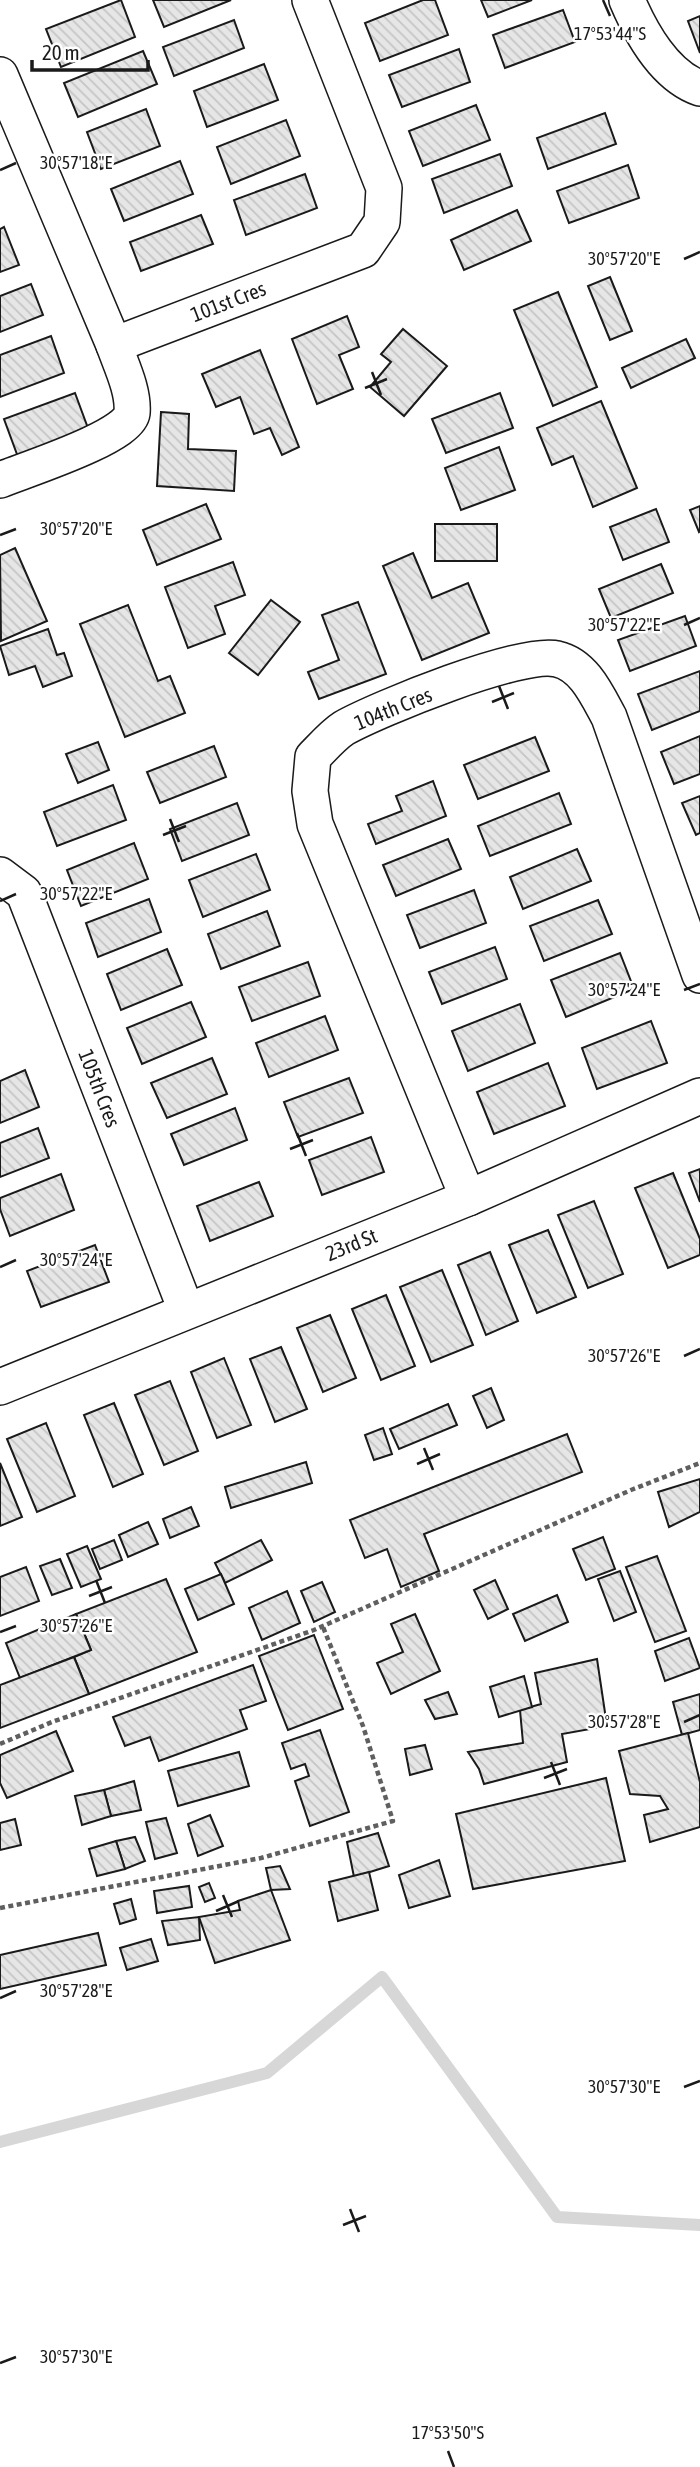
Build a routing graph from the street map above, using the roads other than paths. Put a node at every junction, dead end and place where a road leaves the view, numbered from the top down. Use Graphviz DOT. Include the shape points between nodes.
graph roads {
  1 [pos="310,0"];
  2 [pos="627,0"];
  3 [pos="0,75"];
  4 [pos="700,88"];
  5 [pos="114,345"];
  6 [pos="0,480"];
  7 [pos="0,876"];
  8 [pos="700,975"];
  9 [pos="700,1096"];
  10 [pos="468,1198"];
  11 [pos="186,1310"];
  12 [pos="0,1387"];
  1 -- 5 [label="street, 101st Cres" via="384,188 382,222 363,250"];
  2 -- 4 [label="street" via="663,60 688,84"];
  3 -- 5 [label="street"];
  5 -- 6 [label="street" via="131,398 132,415 125,426"];
  7 -- 11 [label="street, 105th Cres" via="24,893"];
  8 -- 10 [label="street, 104th Cres" via="609,717 588,678 557,659 517,662 342,729 313,757 310,791 315,824"];
  9 -- 10 [label="street, 23rd St"];
  10 -- 11 [label="street, 23rd St"];
  11 -- 12 [label="street, 23rd St"];
}
